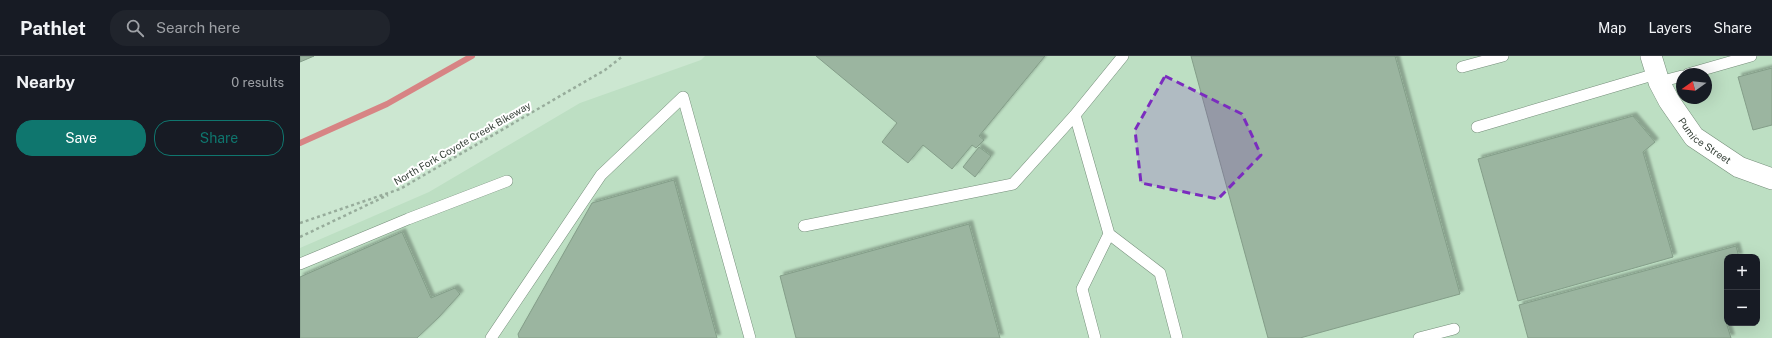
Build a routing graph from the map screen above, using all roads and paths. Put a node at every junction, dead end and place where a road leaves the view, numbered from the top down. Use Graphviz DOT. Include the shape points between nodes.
graph roads {
  1 [pos="623,56"];
  2 [pos="1123,56"];
  3 [pos="1503,56"];
  4 [pos="1751,56"];
  5 [pos="1462,67"];
  6 [pos="1709,68"];
  7 [pos="1655,71"];
  8 [pos="1676,75"];
  9 [pos="1075,115"];
  10 [pos="1477,126"];
  11 [pos="1772,179"];
  12 [pos="507,181"];
  13 [pos="400,190"];
  14 [pos="300,223"];
  15 [pos="804,226"];
  16 [pos="1109,234"];
  17 [pos="300,237"];
  18 [pos="300,264"];
  19 [pos="1454,329"];
  20 [pos="491,338"];
  21 [pos="750,338"];
  22 [pos="1095,338"];
  23 [pos="1177,338"];
  24 [pos="1419,338"];
  1 -- 13 [label="path, North Fork Coyote Creek Bikeway" via="605,70"];
  2 -- 9 [label="lane"];
  3 -- 5 [label="lane"];
  4 -- 6 [label="lane"];
  7 -- 8 [label="lane"];
  7 -- 10 [label="lane"];
  7 -- 11 [label="street, Pumice Street" via="1669,102 1694,137 1739,167"];
  9 -- 15 [label="lane" via="1013,184"];
  9 -- 16 [label="lane"];
  12 -- 18 [label="lane"];
  13 -- 14 [label="path, North Fork Coyote Creek Bikeway"];
  13 -- 17 [label="path"];
  16 -- 22 [label="lane" via="1082,289"];
  16 -- 23 [label="lane" via="1160,273"];
  19 -- 24 [label="lane"];
  20 -- 21 [label="lane" via="601,175 682,97"];
}
